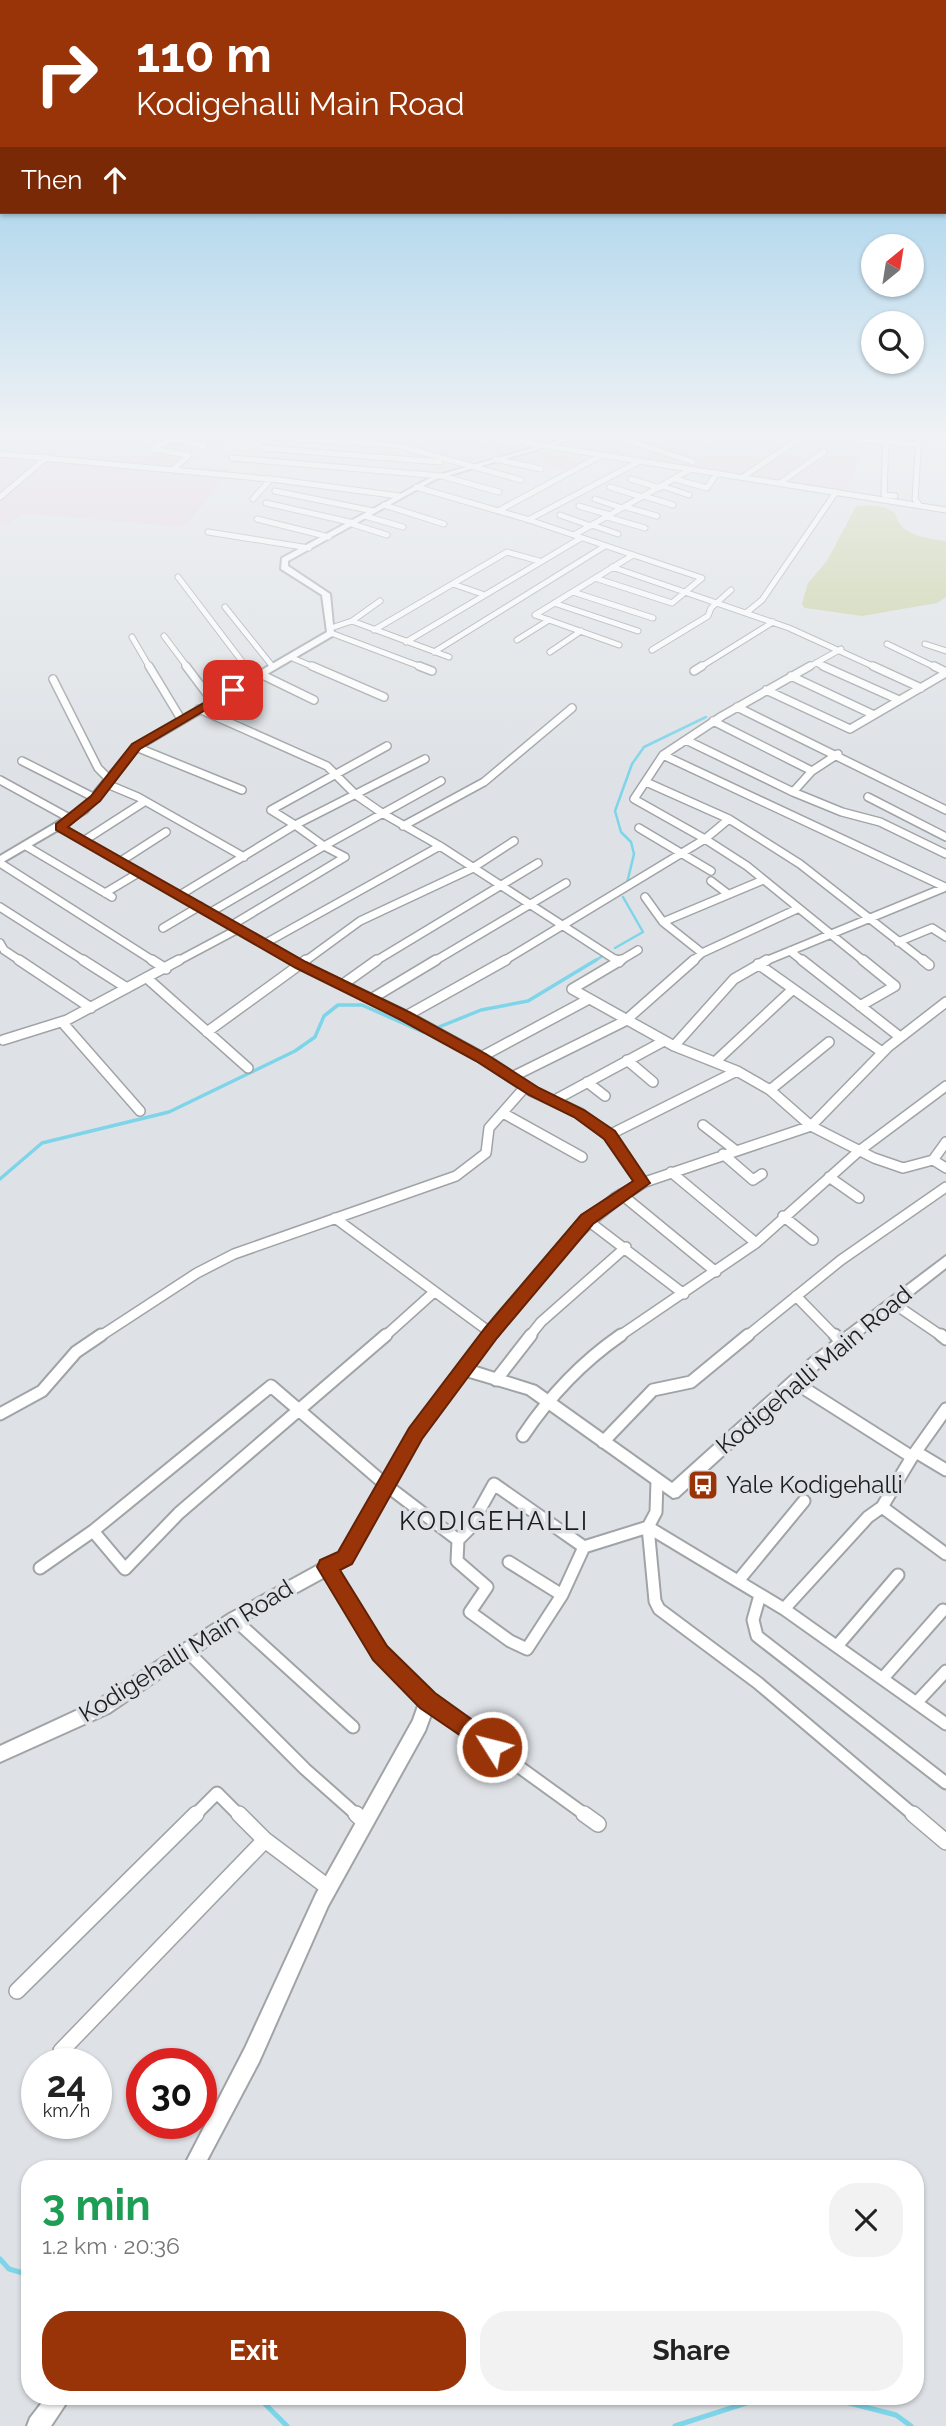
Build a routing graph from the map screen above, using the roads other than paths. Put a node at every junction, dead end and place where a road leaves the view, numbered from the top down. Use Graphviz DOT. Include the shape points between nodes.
graph roads {
  1 [pos="305,550"];
  2 [pos="556,550"];
  3 [pos="598,550"];
  4 [pos="619,550"];
  5 [pos="796,550"];
  6 [pos="634,555"];
  7 [pos="539,561"];
  8 [pos="612,567"];
  9 [pos="178,577"];
  10 [pos="595,578"];
  11 [pos="453,584"];
  12 [pos="731,590"];
  13 [pos="573,592"];
  14 [pos="689,592"];
  15 [pos="482,594"];
  16 [pos="380,601"];
  17 [pos="717,602"];
  18 [pos="554,603"];
  19 [pos="225,607"];
  20 [pos="746,612"];
  21 [pos="653,618"];
  22 [pos="549,620"];
  23 [pos="352,621"];
  24 [pos="772,622"];
  25 [pos="374,630"];
  26 [pos="331,631"];
  27 [pos="581,631"];
  28 [pos="638,631"];
  29 [pos="164,636"];
  30 [pos="132,638"];
  31 [pos="517,640"];
  32 [pos="406,642"];
  33 [pos="887,644"];
  34 [pos="925,644"];
  35 [pos="619,645"];
  36 [pos="841,649"];
  37 [pos="652,650"];
  38 [pos="946,651"];
  39 [pos="434,652"];
  40 [pos="550,652"];
  41 [pos="290,657"];
  42 [pos="449,657"];
  43 [pos="816,663"];
  44 [pos="273,667"];
  45 [pos="432,671"];
  46 [pos="694,671"];
  47 [pos="946,672"];
  48 [pos="261,675"];
  49 [pos="791,676"];
  50 [pos="53,679"];
  51 [pos="921,688"];
  52 [pos="766,691"];
  53 [pos="384,696"];
  54 [pos="314,700"];
  55 [pos="899,701"];
  56 [pos="213,702"];
  57 [pos="737,707"];
  58 [pos="572,708"];
  59 [pos="199,709"];
  60 [pos="874,715"];
  61 [pos="181,719"];
  62 [pos="713,721"];
  63 [pos="686,740"];
  64 [pos="387,746"];
  65 [pos="136,747"];
  66 [pos="838,754"];
  67 [pos="663,755"];
  68 [pos="425,759"];
  69 [pos="22,761"];
  70 [pos="812,771"];
  71 [pos="334,773"];
  72 [pos="0,780"];
  73 [pos="441,781"];
  74 [pos="108,782"];
  75 [pos="646,782"];
  76 [pos="242,790"];
  77 [pos="793,792"];
  78 [pos="356,795"];
  79 [pos="868,797"];
  80 [pos="96,798"];
  81 [pos="144,802"];
  82 [pos="946,810"];
  83 [pos="382,813"];
  84 [pos="729,819"];
  85 [pos="71,820"];
  86 [pos="295,825"];
  87 [pos="60,827"];
  88 [pos="404,827"];
  89 [pos="639,828"];
  90 [pos="166,831"];
  91 [pos="946,837"];
  92 [pos="705,839"];
  93 [pos="85,840"];
  94 [pos="514,841"];
  95 [pos="26,846"];
  96 [pos="324,846"];
  97 [pos="440,846"];
  98 [pos="685,853"];
  99 [pos="946,854"];
  100 [pos="244,857"];
  101 [pos="0,861"];
  102 [pos="121,861"];
  103 [pos="538,863"];
  104 [pos="471,869"];
  105 [pos="711,871"];
  106 [pos="140,872"];
  107 [pos="763,880"];
  108 [pos="711,881"];
  109 [pos="566,883"];
  110 [pos="500,886"];
  111 [pos="945,887"];
  112 [pos="728,894"];
  113 [pos="180,895"];
  114 [pos="645,897"];
  115 [pos="527,905"];
  116 [pos="200,906"];
  117 [pos="0,907"];
  118 [pos="797,909"];
  119 [pos="211,912"];
  120 [pos="867,919"];
  121 [pos="663,922"];
  122 [pos="235,927"];
  123 [pos="163,928"];
  124 [pos="563,928"];
  125 [pos="831,934"];
  126 [pos="946,937"];
  127 [pos="898,942"];
  128 [pos="0,943"];
  129 [pos="264,944"];
  130 [pos="638,950"];
  131 [pos="790,951"];
  132 [pos="702,953"];
  133 [pos="619,962"];
  134 [pos="758,964"];
  135 [pos="301,965"];
  136 [pos="929,965"];
  137 [pos="166,969"];
  138 [pos="148,979"];
  139 [pos="342,985"];
  140 [pos="127,988"];
  141 [pos="792,990"];
  142 [pos="371,999"];
  143 [pos="589,999"];
  144 [pos="946,1002"];
  145 [pos="860,1006"];
  146 [pos="91,1008"];
  147 [pos="406,1016"];
  148 [pos="625,1021"];
  149 [pos="62,1022"];
  150 [pos="207,1032"];
  151 [pos="900,1037"];
  152 [pos="3,1040"];
  153 [pos="664,1041"];
  154 [pos="829,1042"];
  155 [pos="674,1046"];
  156 [pos="882,1052"];
  157 [pos="481,1057"];
  158 [pos="627,1060"];
  159 [pos="716,1061"];
  160 [pos="248,1068"];
  161 [pos="737,1071"];
  162 [pos="512,1077"];
  163 [pos="587,1082"];
  164 [pos="653,1082"];
  165 [pos="526,1086"];
  166 [pos="946,1086"];
  167 [pos="770,1090"];
  168 [pos="605,1096"];
  169 [pos="552,1101"];
  170 [pos="140,1111"];
  171 [pos="503,1112"];
  172 [pos="703,1125"];
  173 [pos="811,1126"];
  174 [pos="609,1135"];
  175 [pos="946,1142"];
  176 [pos="735,1150"];
  177 [pos="859,1151"];
  178 [pos="723,1154"];
  179 [pos="582,1157"];
  180 [pos="933,1160"];
  181 [pos="946,1168"];
  182 [pos="671,1172"];
  183 [pos="762,1174"];
  184 [pos="828,1177"];
  185 [pos="642,1183"];
  186 [pos="946,1187"];
  187 [pos="621,1194"];
  188 [pos="859,1198"];
  189 [pos="783,1216"];
  190 [pos="335,1219"];
  191 [pos="587,1220"];
  192 [pos="813,1240"];
  193 [pos="756,1243"];
  194 [pos="626,1247"];
  195 [pos="946,1261"];
  196 [pos="716,1272"];
  197 [pos="433,1293"];
  198 [pos="684,1294"];
  199 [pos="796,1296"];
  200 [pos="893,1303"];
  201 [pos="491,1333"];
  202 [pos="946,1339"];
  203 [pos="841,1342"];
  204 [pos="463,1369"];
  205 [pos="496,1380"];
  206 [pos="794,1382"];
  207 [pos="546,1402"];
  208 [pos="946,1409"];
  209 [pos="300,1412"];
  210 [pos="0,1414"];
  211 [pos="523,1436"];
  212 [pos="603,1442"];
  213 [pos="914,1454"];
  214 [pos="946,1470"];
  215 [pos="657,1481"];
  216 [pos="386,1485"];
  217 [pos="804,1501"];
  218 [pos="882,1507"];
  219 [pos="648,1527"];
  220 [pos="93,1531"];
  221 [pos="458,1540"];
  222 [pos="584,1547"];
  223 [pos="946,1554"];
  224 [pos="509,1562"];
  225 [pos="327,1567"];
  226 [pos="40,1568"];
  227 [pos="898,1575"];
  228 [pos="738,1581"];
  229 [pos="562,1595"];
  230 [pos="760,1595"];
  231 [pos="784,1609"];
  232 [pos="943,1610"];
  233 [pos="234,1619"];
  234 [pos="837,1646"];
  235 [pos="186,1650"];
  236 [pos="946,1671"];
  237 [pos="883,1678"];
  238 [pos="428,1700"];
  239 [pos="918,1702"];
  240 [pos="946,1724"];
  241 [pos="353,1727"];
  242 [pos="0,1754"];
  243 [pos="946,1783"];
  244 [pos="364,1821"];
  245 [pos="598,1824"];
  246 [pos="265,1840"];
  247 [pos="946,1842"];
  248 [pos="329,1888"];
  249 [pos="17,1992"];
  250 [pos="64,2048"];
  251 [pos="197,2160"];
  252 [pos="53,2405"];
  253 [pos="38,2426"];
  1 -- 26 [label="street" via="285,561 284,567 326,594"];
  2 -- 7 [label="street"];
  3 -- 39 [label="street" via="468,626"];
  4 -- 6 [label="street"];
  5 -- 20 [label="street" via="762,600"];
  6 -- 8 [label="street"];
  6 -- 14 [label="street" via="702,579"];
  7 -- 11 [label="street" via="510,551"];
  7 -- 15 [label="street"];
  8 -- 10 [label="street"];
  8 -- 14 [label="street"];
  9 -- 48 [label="street" via="245,667"];
  10 -- 13 [label="street"];
  10 -- 14 [label="street" via="672,603"];
  11 -- 15 [label="street"];
  11 -- 25 [label="street"];
  12 -- 17 [label="street"];
  13 -- 18 [label="street"];
  13 -- 21 [label="street"];
  14 -- 17 [label="street"];
  15 -- 32 [label="street"];
  16 -- 23 [label="street"];
  17 -- 20 [label="street"];
  17 -- 37 [label="street" via="708,616"];
  18 -- 22 [label="street" via="535,615"];
  18 -- 28 [label="street"];
  19 -- 44 [label="street"];
  20 -- 24 [label="street"];
  22 -- 27 [label="street"];
  22 -- 31 [label="street"];
  23 -- 25 [label="street"];
  23 -- 26 [label="street"];
  24 -- 36 [label="street"];
  24 -- 46 [label="street"];
  25 -- 32 [label="street"];
  26 -- 41 [label="street"];
  26 -- 45 [label="street"];
  27 -- 35 [label="street"];
  27 -- 40 [label="street"];
  29 -- 56 [label="street"];
  30 -- 61 [label="street"];
  32 -- 39 [label="street"];
  33 -- 47 [label="street"];
  34 -- 38 [label="street"];
  36 -- 43 [label="street"];
  36 -- 51 [label="street"];
  39 -- 42 [label="street"];
  41 -- 44 [label="street"];
  41 -- 53 [label="street"];
  43 -- 49 [label="street"];
  43 -- 55 [label="street"];
  44 -- 48 [label="street"];
  47 -- 51 [label="street"];
  48 -- 54 [label="street"];
  48 -- 56 [label="street"];
  49 -- 52 [label="street"];
  49 -- 60 [label="street"];
  50 -- 74 [label="street"];
  51 -- 55 [label="street"];
  52 -- 57 [label="street"];
  52 -- 60 [label="street" via="850,729"];
  55 -- 60 [label="street"];
  56 -- 59 [label="street"];
  57 -- 62 [label="street"];
  57 -- 66 [label="street"];
  58 -- 88 [label="street" via="484,782"];
  59 -- 61 [label="street"];
  59 -- 71 [label="street"];
  61 -- 65 [label="street"];
  62 -- 63 [label="street"];
  62 -- 70 [label="street"];
  63 -- 67 [label="street"];
  63 -- 77 [label="street"];
  64 -- 71 [label="street"];
  65 -- 74 [label="street"];
  65 -- 76 [label="street"];
  66 -- 70 [label="street"];
  66 -- 82 [label="street"];
  67 -- 75 [label="street"];
  67 -- 111 [label="street"];
  68 -- 78 [label="street"];
  69 -- 80 [label="street"];
  70 -- 77 [label="street"];
  71 -- 78 [label="street"];
  71 -- 86 [label="street" via="271,810"];
  72 -- 85 [label="street"];
  73 -- 83 [label="street"];
  74 -- 80 [label="street"];
  74 -- 81 [label="street"];
  75 -- 84 [label="street"];
  75 -- 92 [label="street" via="634,799"];
  77 -- 99 [label="street" via="880,822"];
  78 -- 83 [label="street"];
  78 -- 86 [label="street"];
  79 -- 91 [label="street"];
  80 -- 85 [label="street"];
  81 -- 93 [label="street"];
  81 -- 100 [label="street"];
  83 -- 88 [label="street"];
  83 -- 96 [label="street"];
  84 -- 92 [label="street"];
  84 -- 120 [label="street" via="800,864"];
  85 -- 87 [label="street"];
  86 -- 96 [label="street"];
  86 -- 100 [label="street"];
  87 -- 93 [label="street"];
  87 -- 95 [label="street"];
  88 -- 97 [label="street"];
  89 -- 98 [label="street"];
  90 -- 102 [label="street"];
  92 -- 98 [label="street"];
  92 -- 107 [label="street"];
  93 -- 102 [label="street"];
  94 -- 104 [label="street"];
  95 -- 101 [label="street"];
  95 -- 106 [label="street" via="108,895"];
  96 -- 119 [label="street"];
  96 -- 122 [label="street" via="345,857"];
  97 -- 104 [label="street"];
  97 -- 129 [label="street"];
  98 -- 105 [label="street"];
  98 -- 124 [label="street"];
  100 -- 113 [label="street"];
  101 -- 137 [label="street"];
  102 -- 106 [label="street"];
  103 -- 110 [label="street"];
  104 -- 110 [label="street"];
  104 -- 135 [label="street" via="360,921"];
  106 -- 113 [label="street"];
  107 -- 112 [label="street"];
  107 -- 118 [label="street"];
  108 -- 112 [label="street"];
  109 -- 115 [label="street"];
  110 -- 115 [label="street"];
  110 -- 139 [label="street"];
  111 -- 120 [label="street"];
  112 -- 121 [label="street"];
  113 -- 116 [label="street"];
  114 -- 121 [label="street"];
  115 -- 124 [label="street"];
  115 -- 142 [label="street"];
  116 -- 119 [label="street"];
  116 -- 123 [label="street"];
  117 -- 140 [label="street"];
  118 -- 125 [label="street"];
  118 -- 132 [label="street"];
  119 -- 122 [label="street"];
  120 -- 125 [label="street"];
  120 -- 127 [label="street"];
  121 -- 132 [label="street"];
  122 -- 129 [label="street"];
  122 -- 137 [label="street"];
  124 -- 133 [label="street"];
  124 -- 147 [label="street"];
  125 -- 131 [label="street"];
  125 -- 145 [label="street" via="895,986"];
  126 -- 127 [label="street" via="932,929"];
  127 -- 136 [label="street"];
  128 -- 146 [label="street"];
  129 -- 135 [label="street"];
  130 -- 133 [label="street"];
  131 -- 134 [label="street"];
  131 -- 145 [label="street"];
  132 -- 148 [label="street"];
  133 -- 143 [label="street" via="572,989"];
  134 -- 141 [label="street"];
  134 -- 155 [label="street" via="734,979"];
  135 -- 139 [label="street"];
  135 -- 150 [label="street"];
  137 -- 138 [label="street"];
  138 -- 140 [label="street"];
  138 -- 150 [label="street"];
  139 -- 142 [label="street"];
  140 -- 146 [label="street"];
  141 -- 156 [label="street"];
  141 -- 159 [label="street"];
  142 -- 147 [label="street"];
  143 -- 148 [label="street"];
  143 -- 157 [label="street"];
  144 -- 151 [label="street"];
  145 -- 151 [label="street"];
  146 -- 149 [label="street"];
  147 -- 157 [label="street"];
  148 -- 153 [label="street"];
  148 -- 162 [label="street"];
  149 -- 152 [label="street"];
  149 -- 170 [label="street"];
  150 -- 160 [label="street"];
  151 -- 156 [label="street"];
  153 -- 155 [label="street"];
  153 -- 158 [label="street"];
  154 -- 167 [label="street"];
  155 -- 159 [label="street"];
  156 -- 173 [label="street"];
  157 -- 162 [label="street"];
  158 -- 163 [label="street"];
  158 -- 164 [label="street"];
  159 -- 161 [label="street"];
  161 -- 167 [label="street"];
  161 -- 174 [label="street"];
  162 -- 165 [label="street"];
  163 -- 168 [label="street"];
  163 -- 169 [label="street"];
  165 -- 169 [label="street"];
  165 -- 171 [label="street"];
  166 -- 177 [label="street"];
  167 -- 173 [label="street"];
  169 -- 174 [label="street" via="579,1113"];
  171 -- 179 [label="street"];
  171 -- 190 [label="street" via="489,1128 486,1153 457,1176"];
  172 -- 176 [label="street"];
  173 -- 176 [label="street"];
  173 -- 177 [label="street"];
  174 -- 185 [label="street"];
  175 -- 180 [label="street"];
  176 -- 178 [label="street"];
  177 -- 180 [label="street" via="903,1168"];
  177 -- 184 [label="street"];
  178 -- 182 [label="street"];
  178 -- 183 [label="street" via="753,1180"];
  180 -- 181 [label="street"];
  182 -- 185 [label="street"];
  182 -- 193 [label="street"];
  184 -- 188 [label="street"];
  184 -- 189 [label="street"];
  185 -- 187 [label="street"];
  186 -- 199 [label="street"];
  187 -- 191 [label="street"];
  187 -- 196 [label="street"];
  189 -- 192 [label="street"];
  189 -- 193 [label="street"];
  190 -- 197 [label="street"];
  190 -- 210 [label="street" via="234,1254 197,1273 76,1352 42,1391"];
  191 -- 194 [label="street"];
  191 -- 201 [label="street"];
  193 -- 196 [label="street"];
  194 -- 198 [label="street"];
  194 -- 205 [label="street" via="541,1322"];
  195 -- 200 [label="street, Kodigehalli Main Road"];
  196 -- 198 [label="street"];
  197 -- 201 [label="street"];
  197 -- 209 [label="street"];
  198 -- 207 [label="street" via="604,1347"];
  199 -- 203 [label="street"];
  199 -- 212 [label="street" via="691,1382 653,1390"];
  200 -- 202 [label="street"];
  200 -- 203 [label="street, Kodigehalli Main Road"];
  201 -- 204 [label="street"];
  203 -- 206 [label="street, Kodigehalli Main Road"];
  204 -- 205 [label="street"];
  204 -- 216 [label="street, Kodigehalli Main Road" via="416,1433"];
  205 -- 207 [label="street" via="531,1391"];
  206 -- 213 [label="street"];
  206 -- 215 [label="street, Kodigehalli Main Road" via="673,1492"];
  207 -- 211 [label="street"];
  207 -- 212 [label="street"];
  208 -- 213 [label="street"];
  209 -- 216 [label="street"];
  209 -- 220 [label="street" via="271,1386"];
  209 -- 220 [label="street" via="179,1513 125,1569"];
  212 -- 215 [label="street"];
  213 -- 214 [label="street"];
  213 -- 218 [label="street"];
  215 -- 219 [label="street" via="656,1512"];
  216 -- 221 [label="street"];
  216 -- 225 [label="street, Kodigehalli Main Road" via="345,1558"];
  217 -- 228 [label="street"];
  218 -- 223 [label="street"];
  218 -- 231 [label="street"];
  219 -- 222 [label="street"];
  219 -- 228 [label="street"];
  219 -- 247 [label="street" via="659,1609 758,1683"];
  220 -- 226 [label="street"];
  221 -- 222 [label="street" via="494,1484"];
  221 -- 229 [label="street" via="457,1561 487,1587 470,1612 510,1641 527,1649"];
  222 -- 229 [label="street"];
  224 -- 229 [label="street"];
  225 -- 233 [label="street, Kodigehalli Main Road"];
  225 -- 238 [label="street" via="380,1653"];
  227 -- 234 [label="street"];
  228 -- 230 [label="street"];
  230 -- 231 [label="street"];
  230 -- 243 [label="street" via="753,1620 757,1636"];
  231 -- 234 [label="street"];
  232 -- 237 [label="street"];
  233 -- 235 [label="street, Kodigehalli Main Road"];
  233 -- 241 [label="street"];
  234 -- 237 [label="street"];
  235 -- 242 [label="street, Kodigehalli Main Road" via="103,1707"];
  235 -- 244 [label="street"];
  236 -- 239 [label="street"];
  237 -- 239 [label="street"];
  238 -- 244 [label="street" via="419,1725"];
  238 -- 245 [label="street"];
  239 -- 240 [label="street"];
  244 -- 248 [label="street"];
  246 -- 248 [label="street"];
  246 -- 249 [label="street" via="217,1793"];
  246 -- 250 [label="street"];
  248 -- 251 [label="street" via="252,2055"];
  252 -- 253 [label="street"];
}
